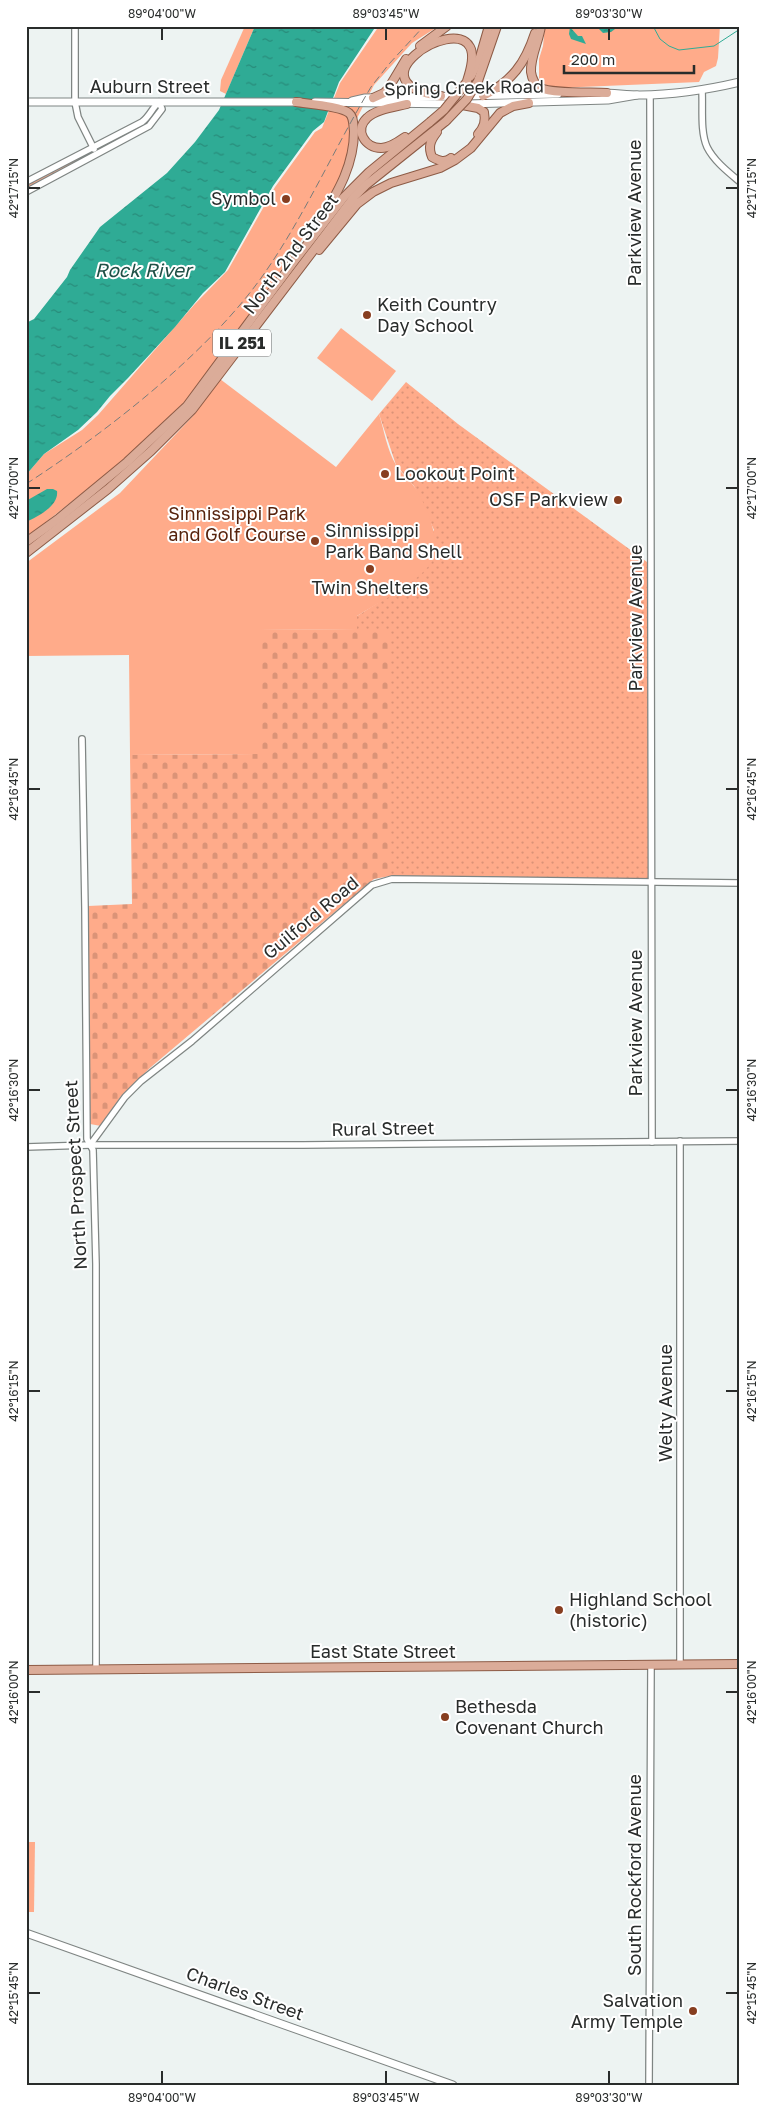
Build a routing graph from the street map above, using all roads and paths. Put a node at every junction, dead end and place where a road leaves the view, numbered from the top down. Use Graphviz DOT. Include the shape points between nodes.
graph roads {
  1 [pos="75,26"];
  2 [pos="446,26"];
  3 [pos="489,26"];
  4 [pos="497,26"];
  5 [pos="502,26"];
  6 [pos="536,26"];
  7 [pos="541,26"];
  8 [pos="480,78"];
  9 [pos="467,82"];
  10 [pos="740,82"];
  11 [pos="702,91"];
  12 [pos="608,93"];
  13 [pos="650,95"];
  14 [pos="441,96"];
  15 [pos="483,96"];
  16 [pos="637,96"];
  17 [pos="372,98"];
  18 [pos="26,102"];
  19 [pos="75,102"];
  20 [pos="159,102"];
  21 [pos="274,102"];
  22 [pos="296,102"];
  23 [pos="352,102"];
  24 [pos="529,103"];
  25 [pos="407,104"];
  26 [pos="457,104"];
  27 [pos="430,122"];
  28 [pos="443,123"];
  29 [pos="93,147"];
  30 [pos="97,155"];
  31 [pos="26,182"];
  32 [pos="740,182"];
  33 [pos="26,192"];
  34 [pos="303,250"];
  35 [pos="248,336"];
  36 [pos="26,542"];
  37 [pos="26,553"];
  38 [pos="82,739"];
  39 [pos="652,882"];
  40 [pos="740,883"];
  41 [pos="680,1141"];
  42 [pos="740,1141"];
  43 [pos="652,1142"];
  44 [pos="90,1145"];
  45 [pos="26,1147"];
  46 [pos="740,1664"];
  47 [pos="680,1665"];
  48 [pos="651,1666"];
  49 [pos="96,1669"];
  50 [pos="26,1670"];
  51 [pos="26,1933"];
  52 [pos="453,2085"];
  53 [pos="649,2085"];
  1 -- 19 [label="street"];
  2 -- 17 [label="main road" via="414,50 384,94"];
  3 -- 9 [label="main road, North 2nd Street / IL 251" via="480,57"];
  4 -- 8 [label="main road, North 2nd Street / IL 251"];
  5 -- 8 [label="main road" via="489,66"];
  6 -- 15 [label="main road" via="532,44 510,80"];
  7 -- 12 [label="main road" via="531,66 535,83 542,89 556,91"];
  8 -- 28 [label="main road, North 2nd Street / IL 251, bridge" via="467,99"];
  9 -- 14 [label="main road" via="472,52 467,43 450,38 426,46 410,61 404,80 416,91"];
  9 -- 27 [label="main road, North 2nd Street / IL 251, bridge"];
  10 -- 11 [label="main road, Spring Creek Road"];
  11 -- 13 [label="main road, Spring Creek Road"];
  11 -- 32 [label="street" via="707,146 716,160"];
  12 -- 15 [label="main road, Spring Creek Road"];
  12 -- 16 [label="main road, Spring Creek Road"];
  13 -- 16 [label="main road, Spring Creek Road"];
  13 -- 39 [label="street, Parkview Avenue"];
  14 -- 15 [label="main road, Spring Creek Road"];
  14 -- 17 [label="main road, Spring Creek Road"];
  16 -- 24 [label="main road, Spring Creek Road"];
  17 -- 23 [label="main road, Spring Creek Road"];
  18 -- 19 [label="main road, Auburn Street"];
  19 -- 20 [label="main road, Auburn Street"];
  19 -- 29 [label="street" via="78,117"];
  20 -- 21 [label="main road, Auburn Street"];
  20 -- 29 [label="street" via="142,122"];
  20 -- 30 [label="street" via="162,109 149,126"];
  21 -- 22 [label="main road, Spring Creek Road"];
  22 -- 23 [label="main road, Spring Creek Road"];
  22 -- 34 [label="main road" via="342,109 353,120 354,144 348,170"];
  23 -- 25 [label="main road, Spring Creek Road"];
  24 -- 26 [label="main road, Spring Creek Road"];
  24 -- 35 [label="main road" via="500,113 471,148 455,160 391,183 357,204"];
  25 -- 26 [label="main road, Spring Creek Road"];
  25 -- 27 [label="main road" via="367,117 361,132 365,141 373,147 391,146"];
  26 -- 28 [label="main road" via="478,108 484,112 486,120 483,129 448,161 432,157 430,147 431,139"];
  27 -- 34 [label="main road, North 2nd Street / IL 251" via="356,184"];
  28 -- 35 [label="main road, North 2nd Street / IL 251" via="354,197"];
  29 -- 30 [label="street"];
  29 -- 31 [label="street"];
  30 -- 33 [label="street"];
  34 -- 36 [label="main road, North 2nd Street / IL 251" via="187,406 127,462"];
  35 -- 37 [label="main road, North 2nd Street / IL 251" via="192,410 152,451"];
  38 -- 44 [label="street, North Prospect Street" via="86,1139"];
  39 -- 40 [label="street, Guilford Road"];
  39 -- 43 [label="street, Parkview Avenue"];
  39 -- 44 [label="street, Guilford Road" via="392,879 372,885 141,1081"];
  41 -- 42 [label="street, Rural Street"];
  41 -- 43 [label="street, Rural Street"];
  41 -- 47 [label="street, Welty Avenue"];
  43 -- 44 [label="street, Rural Street"];
  44 -- 45 [label="street, Rural Street"];
  44 -- 49 [label="street, North Prospect Street" via="93,1150 96,1264"];
  46 -- 47 [label="main road, East State Street"];
  47 -- 48 [label="main road, East State Street"];
  48 -- 49 [label="main road, East State Street"];
  48 -- 53 [label="street, South Rockford Avenue"];
  49 -- 50 [label="main road, East State Street"];
  51 -- 52 [label="main road, Charles Street"];
}
